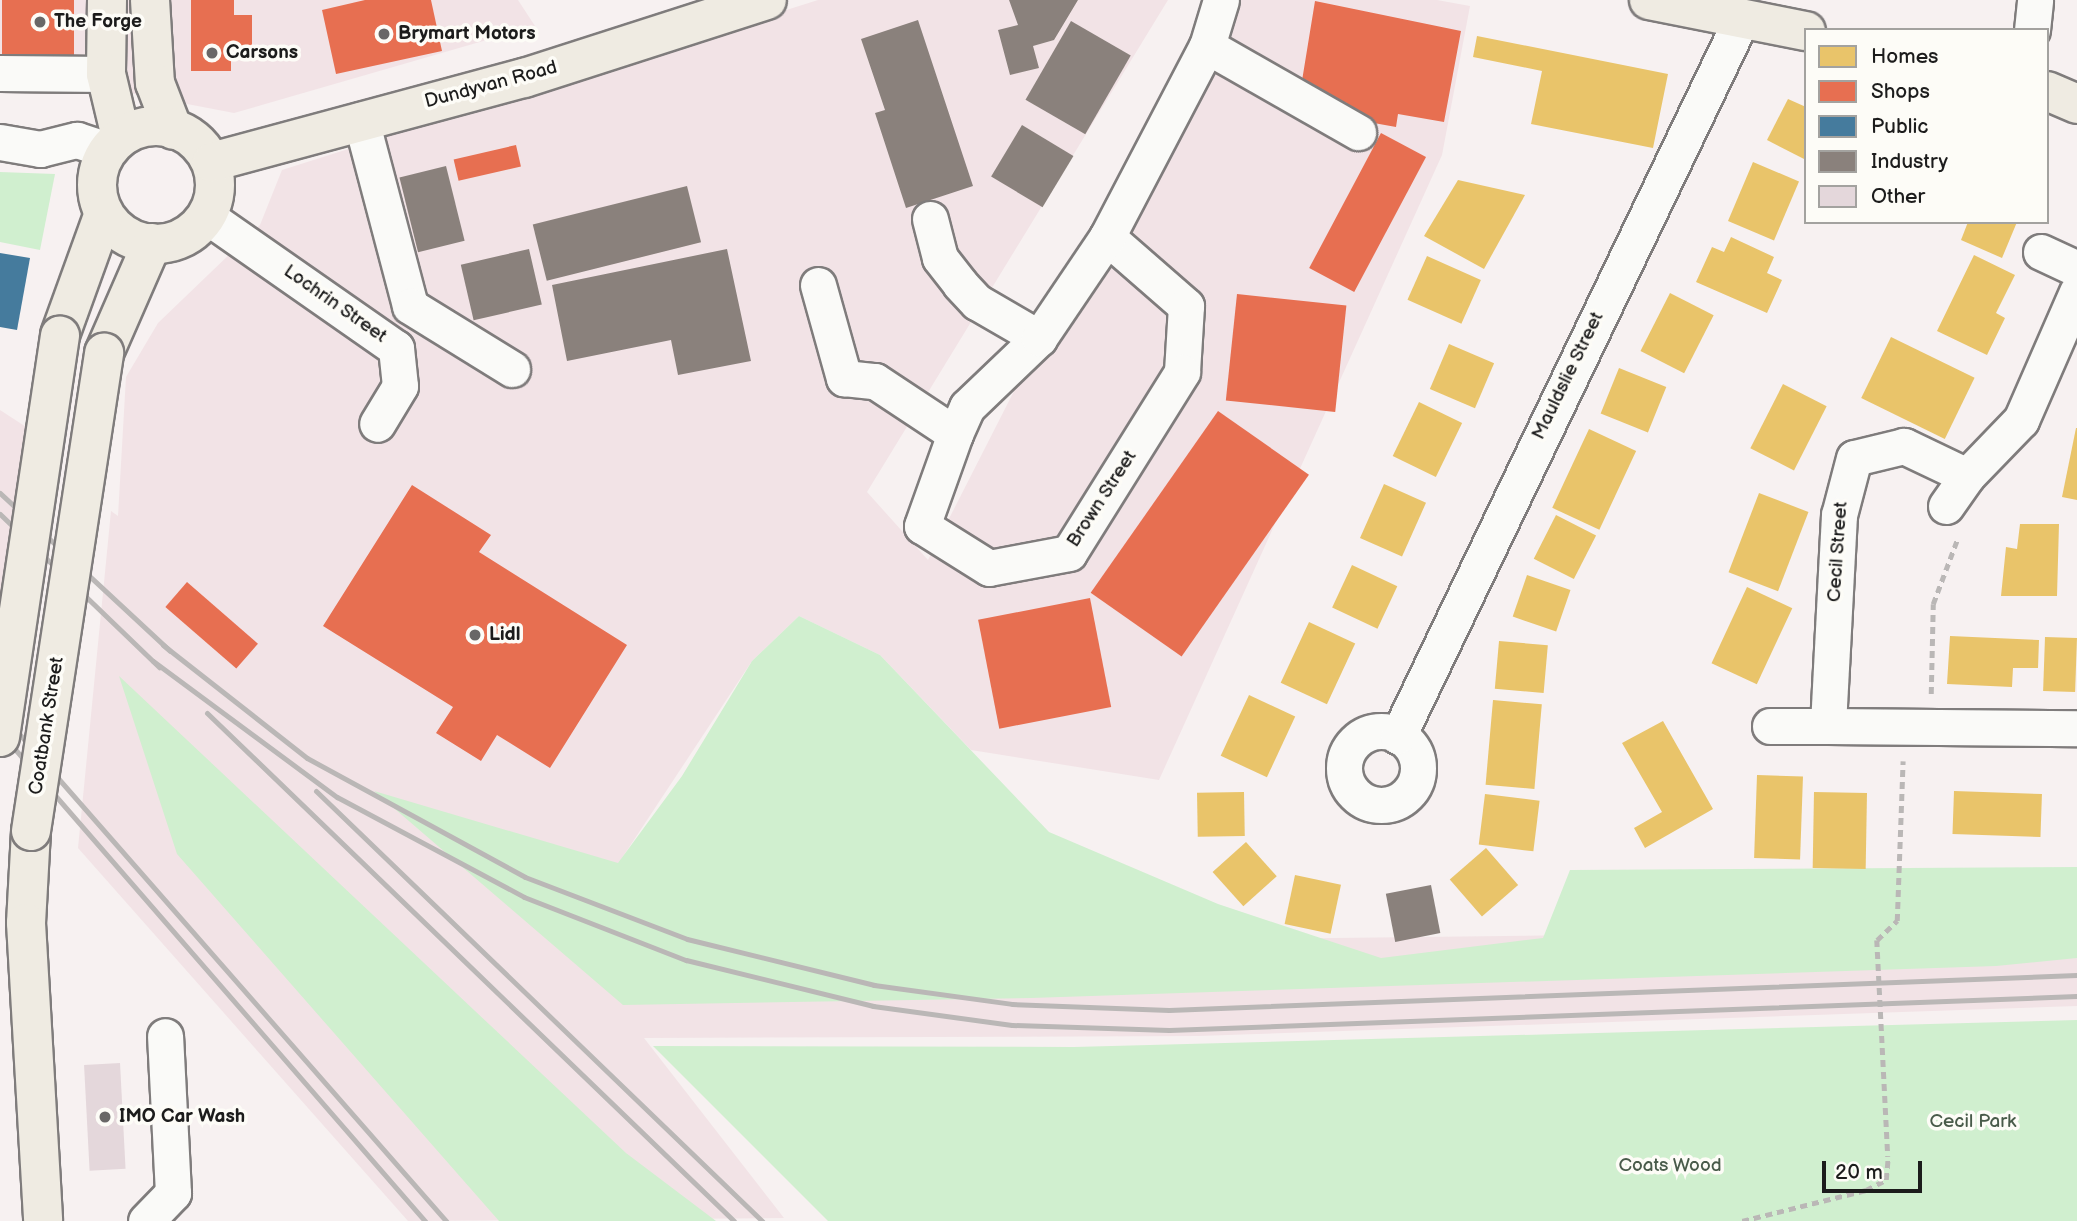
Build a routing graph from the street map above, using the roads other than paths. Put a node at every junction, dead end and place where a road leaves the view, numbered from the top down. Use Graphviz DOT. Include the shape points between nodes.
graph roads {
  1 [pos="107,0"];
  2 [pos="150,0"];
  3 [pos="768,0"];
  4 [pos="1221,0"];
  5 [pos="1648,0"];
  6 [pos="2035,0"];
  7 [pos="1742,18"];
  8 [pos="2032,28"];
  9 [pos="1804,31"];
  10 [pos="1207,46"];
  11 [pos="0,73"];
  12 [pos="106,74"];
  13 [pos="2049,92"];
  14 [pos="2077,104"];
  15 [pos="361,120"];
  16 [pos="173,130"];
  17 [pos="1358,132"];
  18 [pos="0,142"];
  19 [pos="114,144"];
  20 [pos="212,162"];
  21 [pos="205,215"];
  22 [pos="103,216"];
  23 [pos="930,219"];
  24 [pos="1107,237"];
  25 [pos="152,243"];
  26 [pos="2041,252"];
  27 [pos="2077,269"];
  28 [pos="818,285"];
  29 [pos="2077,292"];
  30 [pos="1039,338"];
  31 [pos="512,369"];
  32 [pos="377,424"];
  33 [pos="955,434"];
  34 [pos="1966,476"];
  35 [pos="1946,506"];
  36 [pos="1770,726"];
  37 [pos="1828,726"];
  38 [pos="2077,728"];
  39 [pos="1398,736"];
  40 [pos="0,737"];
  41 [pos="165,1036"];
  42 [pos="43,1221"];
  43 [pos="146,1221"];
  1 -- 12 [label="main road"];
  2 -- 16 [label="main road" via="155,83"];
  3 -- 15 [label="main road, Dundyvan Road" via="524,78"];
  4 -- 10 [label="street, Brown Street"];
  5 -- 7 [label="main road"];
  6 -- 8 [label="street"];
  7 -- 9 [label="main road"];
  7 -- 39 [label="street, Mauldslie Street"];
  10 -- 17 [label="street"];
  10 -- 24 [label="street, Brown Street"];
  11 -- 12 [label="street"];
  12 -- 19 [label="main road"];
  13 -- 14 [label="main road"];
  15 -- 20 [label="main road, Dundyvan Road"];
  15 -- 31 [label="street" via="410,306"];
  16 -- 19 [label="main road" via="140,128"];
  16 -- 20 [label="main road" via="198,142"];
  18 -- 19 [label="street" via="40,149 78,140"];
  19 -- 22 [label="main road" via="97,182"];
  20 -- 21 [label="main road" via="216,180"];
  21 -- 25 [label="main road" via="190,232"];
  21 -- 32 [label="street, Lochrin Street" via="396,348 400,386"];
  22 -- 25 [label="main road" via="118,231"];
  22 -- 40 [label="main road, bridge" via="60,335"];
  23 -- 30 [label="street" via="940,258 960,284 977,302"];
  24 -- 30 [label="street, Brown Street"];
  24 -- 33 [label="street, Brown Street" via="1186,306 1182,372 1069,554 989,568 922,526"];
  25 -- 42 [label="main road, Coatbank Street, bridge" via="104,353 31,831 26,923"];
  26 -- 27 [label="street"];
  28 -- 33 [label="street" via="844,379 875,381"];
  29 -- 34 [label="street" via="2021,420"];
  30 -- 33 [label="street, Brown Street" via="967,407"];
  34 -- 35 [label="street"];
  34 -- 37 [label="street, Cecil Street" via="1904,446 1854,458 1839,515"];
  36 -- 37 [label="street"];
  37 -- 38 [label="street"];
  41 -- 43 [label="street" via="173,1194"];
}
